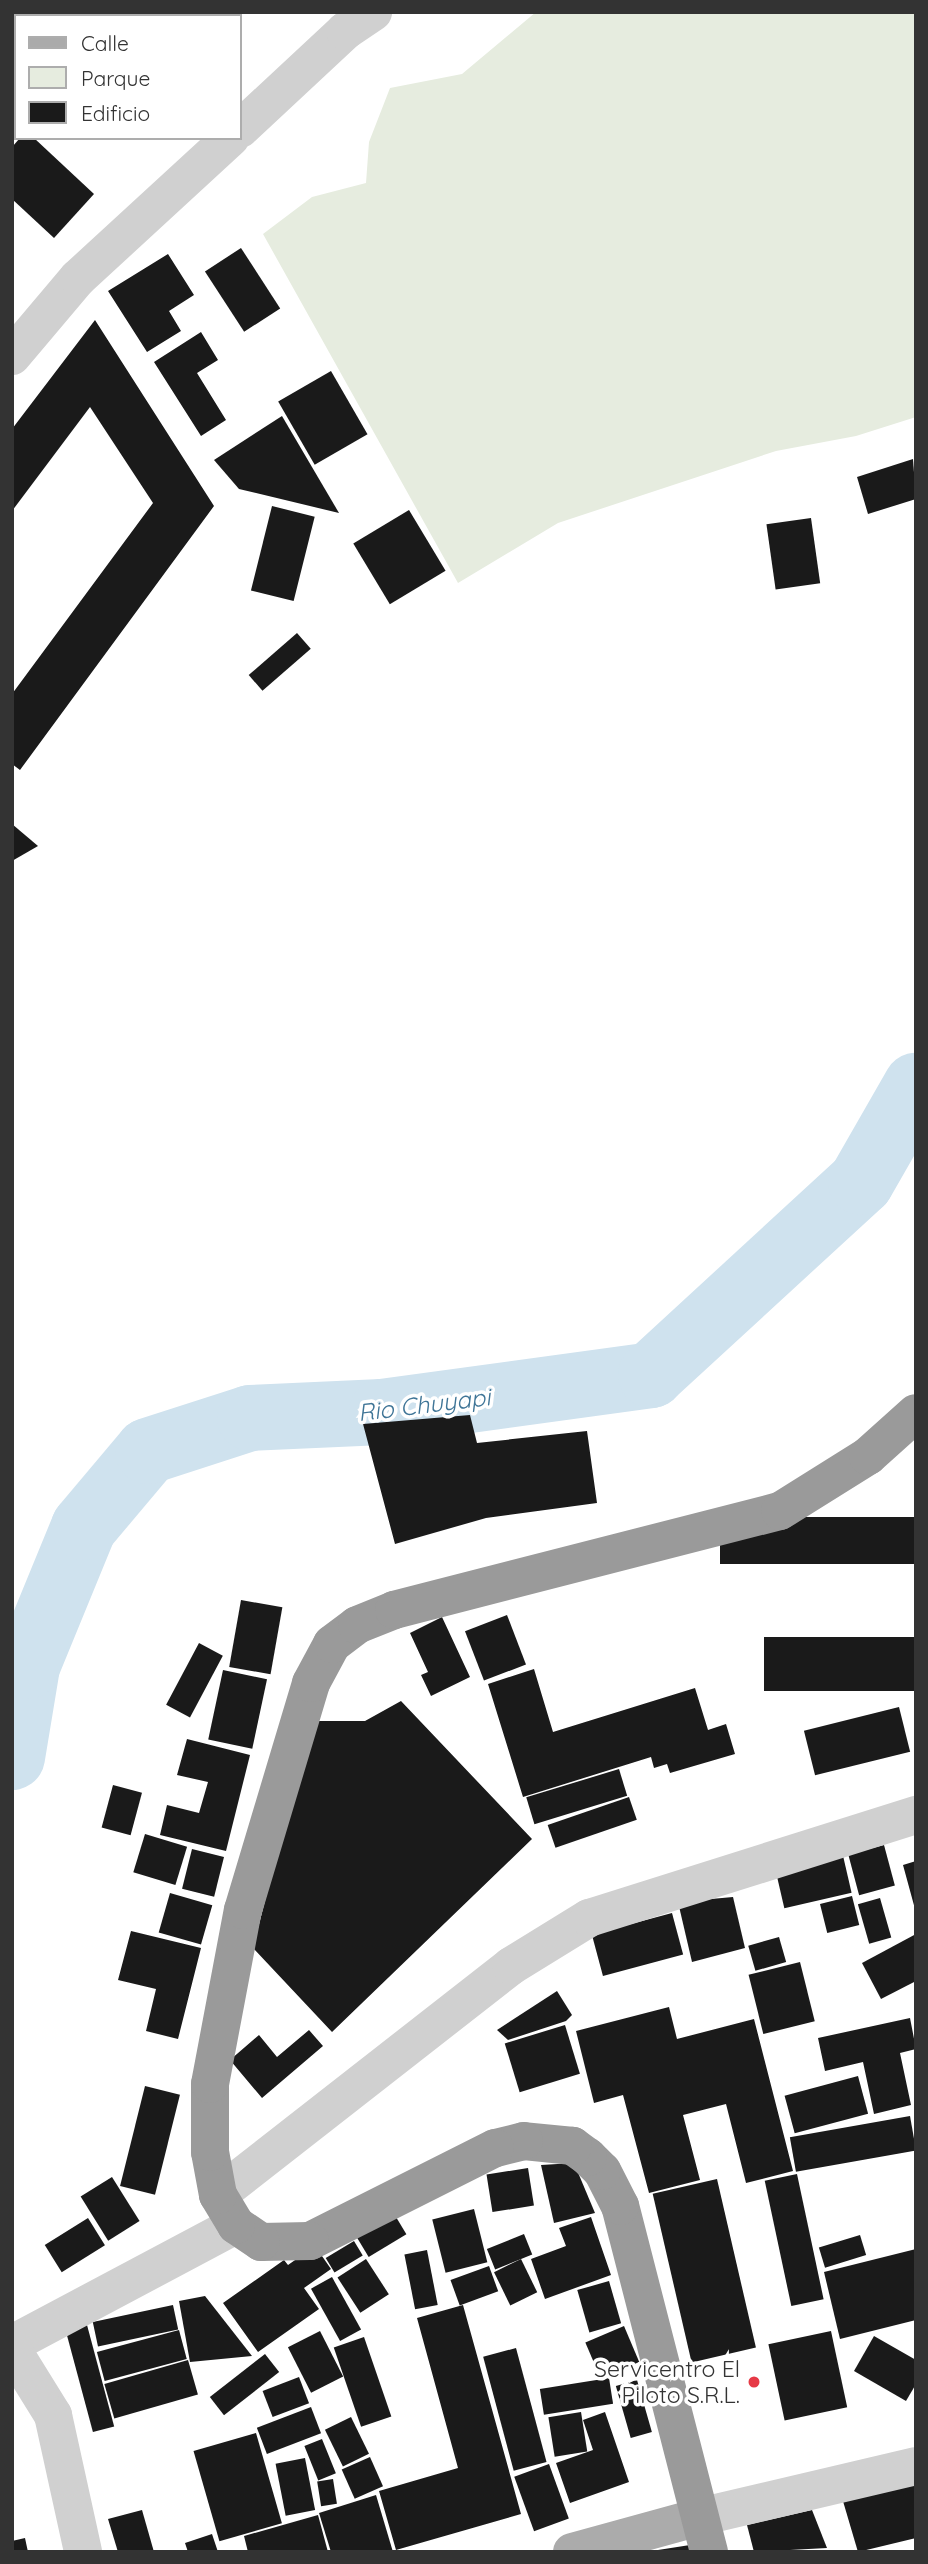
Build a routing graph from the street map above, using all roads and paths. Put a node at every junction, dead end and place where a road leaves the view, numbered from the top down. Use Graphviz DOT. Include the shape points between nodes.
graph roads {
  1 [pos="373,12"];
  2 [pos="242,127"];
  3 [pos="228,140"];
  4 [pos="12,356"];
  5 [pos="916,1413"];
  6 [pos="916,1815"];
  7 [pos="227,2210"];
  8 [pos="12,2347"];
  9 [pos="916,2466"];
  10 [pos="704,2535"];
  11 [pos="83,2552"];
  12 [pos="572,2552"];
  1 -- 2 [label="street" via="345,31"];
  3 -- 4 [label="street" via="78,278"];
  5 -- 7 [label="highway" via="868,1456 780,1511 394,1610 357,1625 332,1644 311,1683 243,1910 210,2084 210,2152"];
  6 -- 7 [label="street" via="589,1918 511,1966"];
  7 -- 8 [label="street"];
  7 -- 10 [label="highway" via="261,2242 310,2241 495,2148 524,2141 573,2146 602,2171 620,2206"];
  8 -- 11 [label="street" via="53,2415"];
  9 -- 10 [label="street"];
  10 -- 12 [label="main road"];
}
